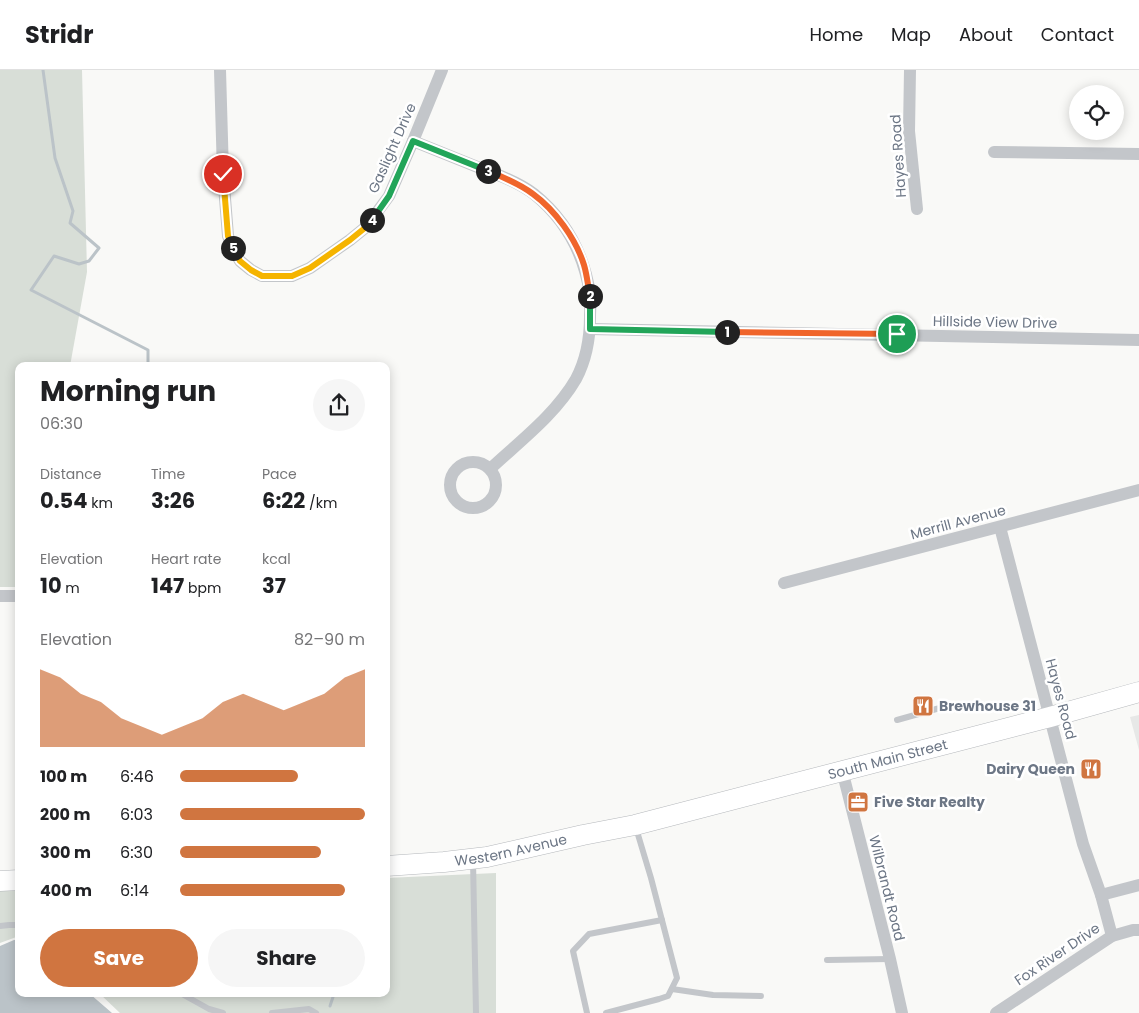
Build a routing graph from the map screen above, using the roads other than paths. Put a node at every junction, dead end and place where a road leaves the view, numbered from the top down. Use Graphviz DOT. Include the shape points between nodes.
graph roads {
  1 [pos="220,70"];
  2 [pos="442,70"];
  3 [pos="910,70"];
  4 [pos="413,141"];
  5 [pos="994,152"];
  6 [pos="1139,154"];
  7 [pos="918,209"];
  8 [pos="590,329"];
  9 [pos="1139,340"];
  10 [pos="490,469"];
  11 [pos="1139,490"];
  12 [pos="1000,527"];
  13 [pos="784,583"];
  14 [pos="0,596"];
  15 [pos="15,596"];
  16 [pos="1139,692"];
  17 [pos="947,706"];
  18 [pos="1050,717"];
  19 [pos="897,720"];
  20 [pos="842,770"];
  21 [pos="635,825"];
  22 [pos="473,859"];
  23 [pos="390,866"];
  24 [pos="15,880"];
  25 [pos="0,881"];
  26 [pos="1139,885"];
  27 [pos="1101,895"];
  28 [pos="662,920"];
  29 [pos="15,925"];
  30 [pos="0,926"];
  31 [pos="1139,930"];
  32 [pos="1112,936"];
  33 [pos="890,959"];
  34 [pos="827,960"];
  35 [pos="672,989"];
  36 [pos="761,996"];
  37 [pos="187,997"];
  38 [pos="223,1013"];
  39 [pos="272,1013"];
  40 [pos="316,1013"];
  41 [pos="476,1013"];
  42 [pos="587,1013"];
  43 [pos="606,1013"];
  44 [pos="902,1013"];
  45 [pos="996,1013"];
  1 -- 4 [label="street, Gaslight Drive" via="228,236 240,261 262,276 292,276 310,268 366,227 389,196"];
  2 -- 4 [label="street, Gaslight Drive"];
  3 -- 7 [label="street, Hayes Road" via="909,131"];
  4 -- 8 [label="street" via="503,177 532,193 555,213 572,238 584,265 590,296"];
  5 -- 6 [label="street"];
  8 -- 9 [label="street, Hillside View Drive"];
  8 -- 10 [label="street" via="586,353 565,394 545,418"];
  11 -- 12 [label="street, Merrill Avenue"];
  12 -- 13 [label="street, Merrill Avenue"];
  12 -- 18 [label="street, Hayes Road"];
  14 -- 15 [label="street"];
  16 -- 18 [label="main road, South Main Street"];
  17 -- 19 [label="lane"];
  18 -- 20 [label="main road, South Main Street"];
  18 -- 27 [label="street, Hayes Road" via="1083,844"];
  20 -- 21 [label="main road, South Main Street"];
  20 -- 33 [label="street, Wilbrandt Road"];
  21 -- 22 [label="main road, Western Avenue"];
  21 -- 28 [label="lane"];
  22 -- 23 [label="main road, Western Avenue"];
  22 -- 41 [label="lane"];
  24 -- 25 [label="main road"];
  26 -- 27 [label="street"];
  27 -- 32 [label="street, Hayes Road"];
  28 -- 35 [label="lane" via="678,978"];
  28 -- 42 [label="lane" via="589,934 573,951"];
  29 -- 30 [label="lane"];
  31 -- 32 [label="street, Fox River Drive"];
  32 -- 45 [label="street, Fox River Drive"];
  33 -- 34 [label="lane"];
  33 -- 44 [label="street, Wilbrandt Road"];
  35 -- 36 [label="lane" via="713,995"];
  35 -- 43 [label="lane" via="668,996"];
  37 -- 38 [label="lane"];
  39 -- 40 [label="lane" via="308,1009"];
}
